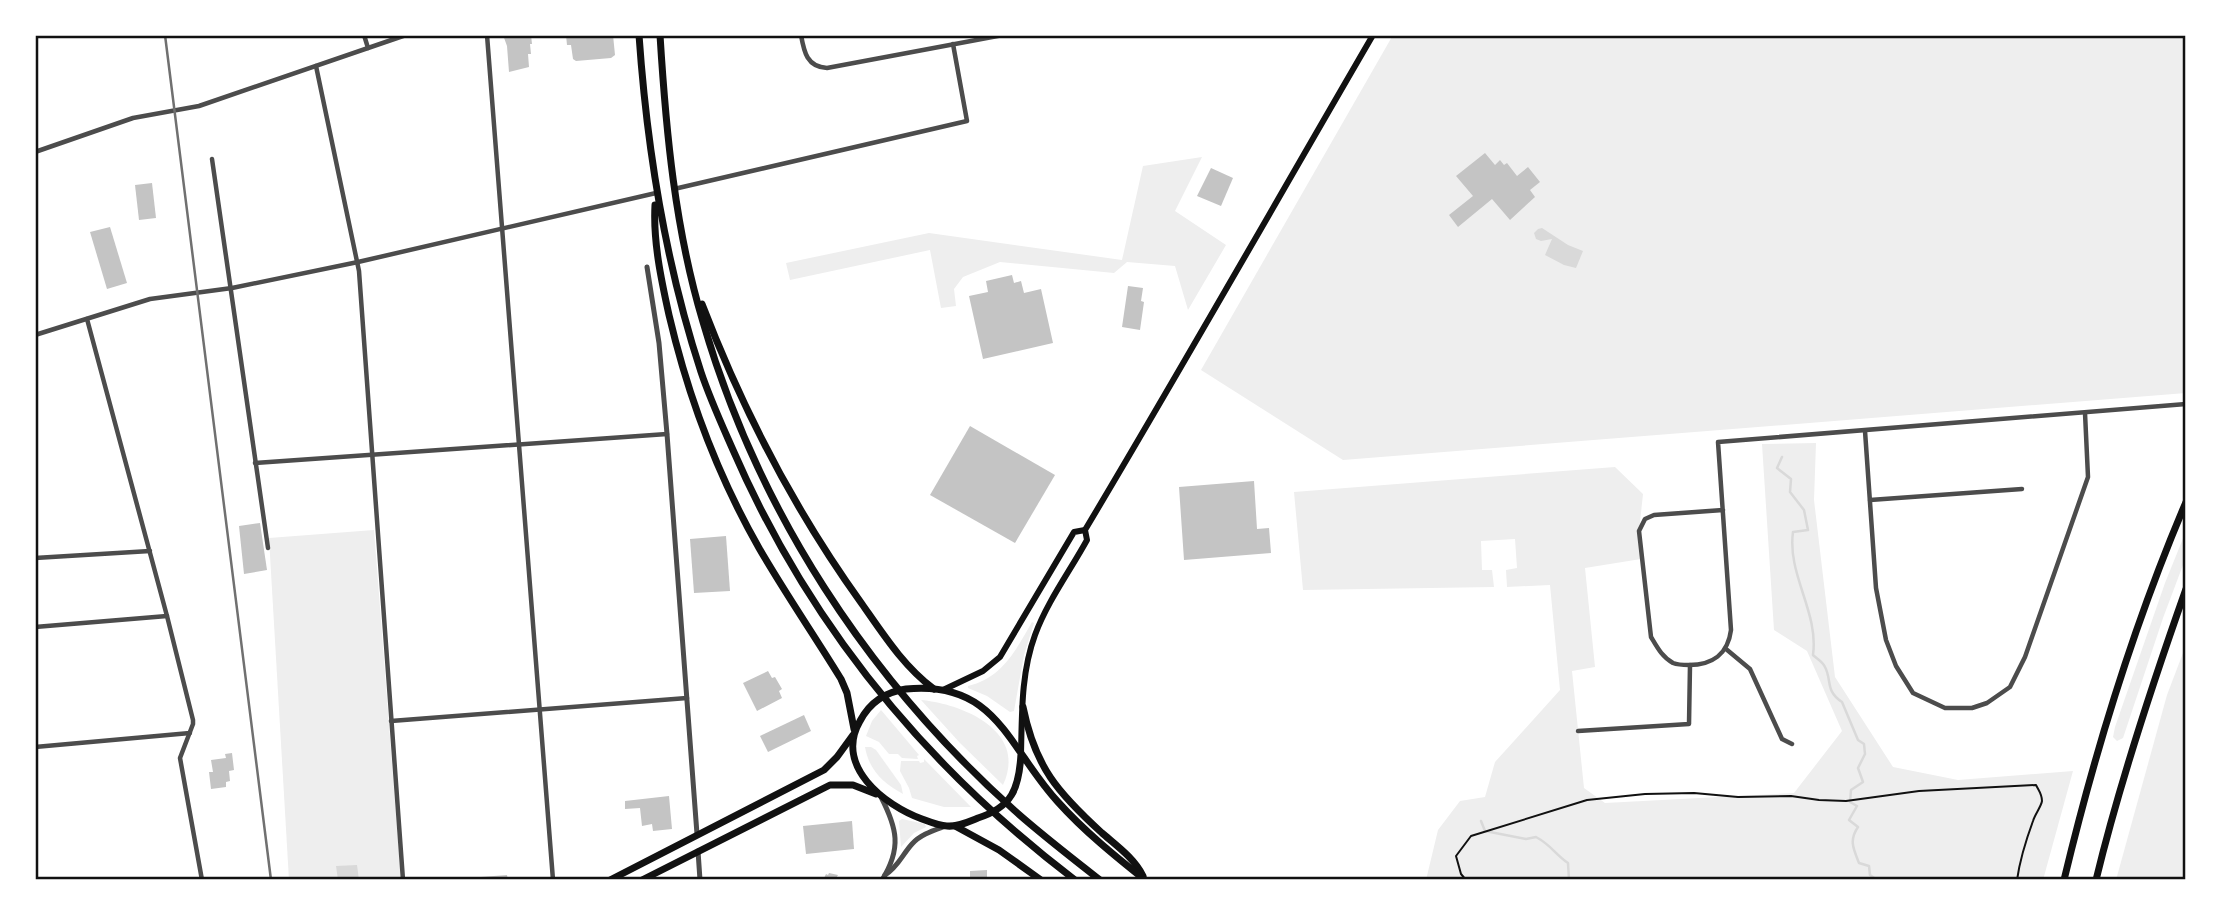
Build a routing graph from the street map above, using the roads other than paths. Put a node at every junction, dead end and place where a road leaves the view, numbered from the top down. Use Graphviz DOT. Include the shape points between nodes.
graph roads {
  1 [pos="364,35"];
  2 [pos="407,35"];
  3 [pos="487,35"];
  4 [pos="639,35"];
  5 [pos="660,35"];
  6 [pos="801,35"];
  7 [pos="1003,35"];
  8 [pos="1373,35"];
  9 [pos="953,44"];
  10 [pos="368,48"];
  11 [pos="316,66"];
  12 [pos="35,152"];
  13 [pos="212,159"];
  14 [pos="674,190"];
  15 [pos="656,193"];
  16 [pos="502,228"];
  17 [pos="358,262"];
  18 [pos="647,267"];
  19 [pos="689,267"];
  20 [pos="232,288"];
  21 [pos="87,319"];
  22 [pos="35,335"];
  23 [pos="2186,404"];
  24 [pos="2085,413"];
  25 [pos="1865,431"];
  26 [pos="667,434"];
  27 [pos="518,444"];
  28 [pos="372,455"];
  29 [pos="255,463"];
  30 [pos="2022,489"];
  31 [pos="1870,500"];
  32 [pos="2186,502"];
  33 [pos="1723,510"];
  34 [pos="1085,530"];
  35 [pos="268,548"];
  36 [pos="150,551"];
  37 [pos="35,558"];
  38 [pos="2186,589"];
  39 [pos="167,616"];
  40 [pos="35,627"];
  41 [pos="1726,649"];
  42 [pos="1690,665"];
  43 [pos="939,690"];
  44 [pos="687,698"];
  45 [pos="1023,707"];
  46 [pos="539,709"];
  47 [pos="391,721"];
  48 [pos="1578,731"];
  49 [pos="190,733"];
  50 [pos="854,733"];
  51 [pos="1792,744"];
  52 [pos="35,747"];
  53 [pos="1021,754"];
  54 [pos="879,796"];
  55 [pos="954,826"];
  56 [pos="944,827"];
  57 [pos="697,834"];
  58 [pos="698,851"];
  59 [pos="884,878"];
  60 [pos="202,880"];
  61 [pos="403,880"];
  62 [pos="553,880"];
  63 [pos="610,880"];
  64 [pos="642,880"];
  65 [pos="700,880"];
  66 [pos="1041,880"];
  67 [pos="1075,880"];
  68 [pos="1100,880"];
  69 [pos="1145,880"];
  70 [pos="2064,880"];
  71 [pos="2096,880"];
  1 -- 10 [label="street"];
  2 -- 10 [label="street"];
  3 -- 16 [label="street"];
  4 -- 15 [label="highway"];
  5 -- 14 [label="highway"];
  6 -- 9 [label="street" via="814,65 827,68"];
  7 -- 9 [label="street"];
  8 -- 34 [label="main road"];
  9 -- 14 [label="street" via="967,121"];
  10 -- 11 [label="street"];
  11 -- 12 [label="street" via="199,106 133,118"];
  11 -- 17 [label="street"];
  13 -- 20 [label="street"];
  14 -- 19 [label="highway"];
  15 -- 16 [label="street"];
  15 -- 50 [label="highway" via="654,223 667,305 701,421 758,545 841,679"];
  15 -- 67 [label="highway" via="682,311 702,374 764,515 800,582 858,666 936,755 990,809"];
  16 -- 17 [label="street"];
  16 -- 27 [label="street"];
  17 -- 20 [label="street"];
  17 -- 28 [label="street"];
  18 -- 26 [label="street"];
  19 -- 43 [label="highway" via="746,407 801,513 885,636 914,672"];
  19 -- 68 [label="highway" via="718,367 762,476 824,590 870,654 949,747"];
  20 -- 21 [label="street" via="163,296"];
  20 -- 29 [label="street"];
  21 -- 22 [label="street"];
  21 -- 36 [label="street"];
  23 -- 24 [label="street"];
  24 -- 25 [label="street"];
  24 -- 31 [label="street" via="2088,470 2084,491 2025,657 2010,687 1987,703 1945,708 1906,685 1886,640 1876,588"];
  25 -- 31 [label="street"];
  25 -- 33 [label="street" via="1718,442"];
  26 -- 27 [label="street"];
  26 -- 44 [label="street"];
  27 -- 28 [label="street"];
  27 -- 46 [label="street"];
  28 -- 29 [label="street"];
  28 -- 47 [label="street"];
  29 -- 35 [label="street"];
  30 -- 31 [label="street"];
  32 -- 70 [label="highway" via="2118,682"];
  33 -- 41 [label="street" via="1731,630"];
  33 -- 42 [label="street" via="1654,515 1645,519 1639,531 1651,638 1671,662"];
  34 -- 43 [label="main road" via="1074,533 1000,657 983,671"];
  34 -- 45 [label="main road" via="1087,540 1034,637"];
  36 -- 37 [label="street"];
  36 -- 39 [label="street"];
  38 -- 71 [label="highway" via="2134,742"];
  39 -- 40 [label="street"];
  39 -- 49 [label="street" via="193,720"];
  41 -- 42 [label="street" via="1712,661"];
  41 -- 51 [label="street" via="1750,669 1778,732"];
  42 -- 48 [label="street" via="1689,724"];
  43 -- 50 [label="highway" via="909,689 886,695 869,707"];
  43 -- 53 [label="highway" via="965,697 989,712"];
  44 -- 46 [label="street"];
  44 -- 57 [label="street"];
  45 -- 53 [label="main road"];
  45 -- 69 [label="highway" via="1031,743 1043,767 1073,805 1138,865"];
  46 -- 47 [label="street"];
  46 -- 62 [label="street"];
  47 -- 61 [label="street"];
  49 -- 52 [label="street"];
  49 -- 60 [label="street" via="180,758"];
  50 -- 54 [label="highway" via="856,762"];
  50 -- 57 [label="highway" via="824,770"];
  53 -- 55 [label="highway" via="1018,781 1009,800 992,813"];
  53 -- 69 [label="highway" via="1079,824"];
  54 -- 56 [label="highway"];
  54 -- 58 [label="highway" via="853,785 830,785"];
  54 -- 59 [label="street" via="896,834"];
  55 -- 56 [label="highway"];
  55 -- 66 [label="highway"];
  56 -- 59 [label="street" via="913,843"];
  57 -- 63 [label="highway"];
  58 -- 64 [label="highway"];
  58 -- 65 [label="street"];
}
